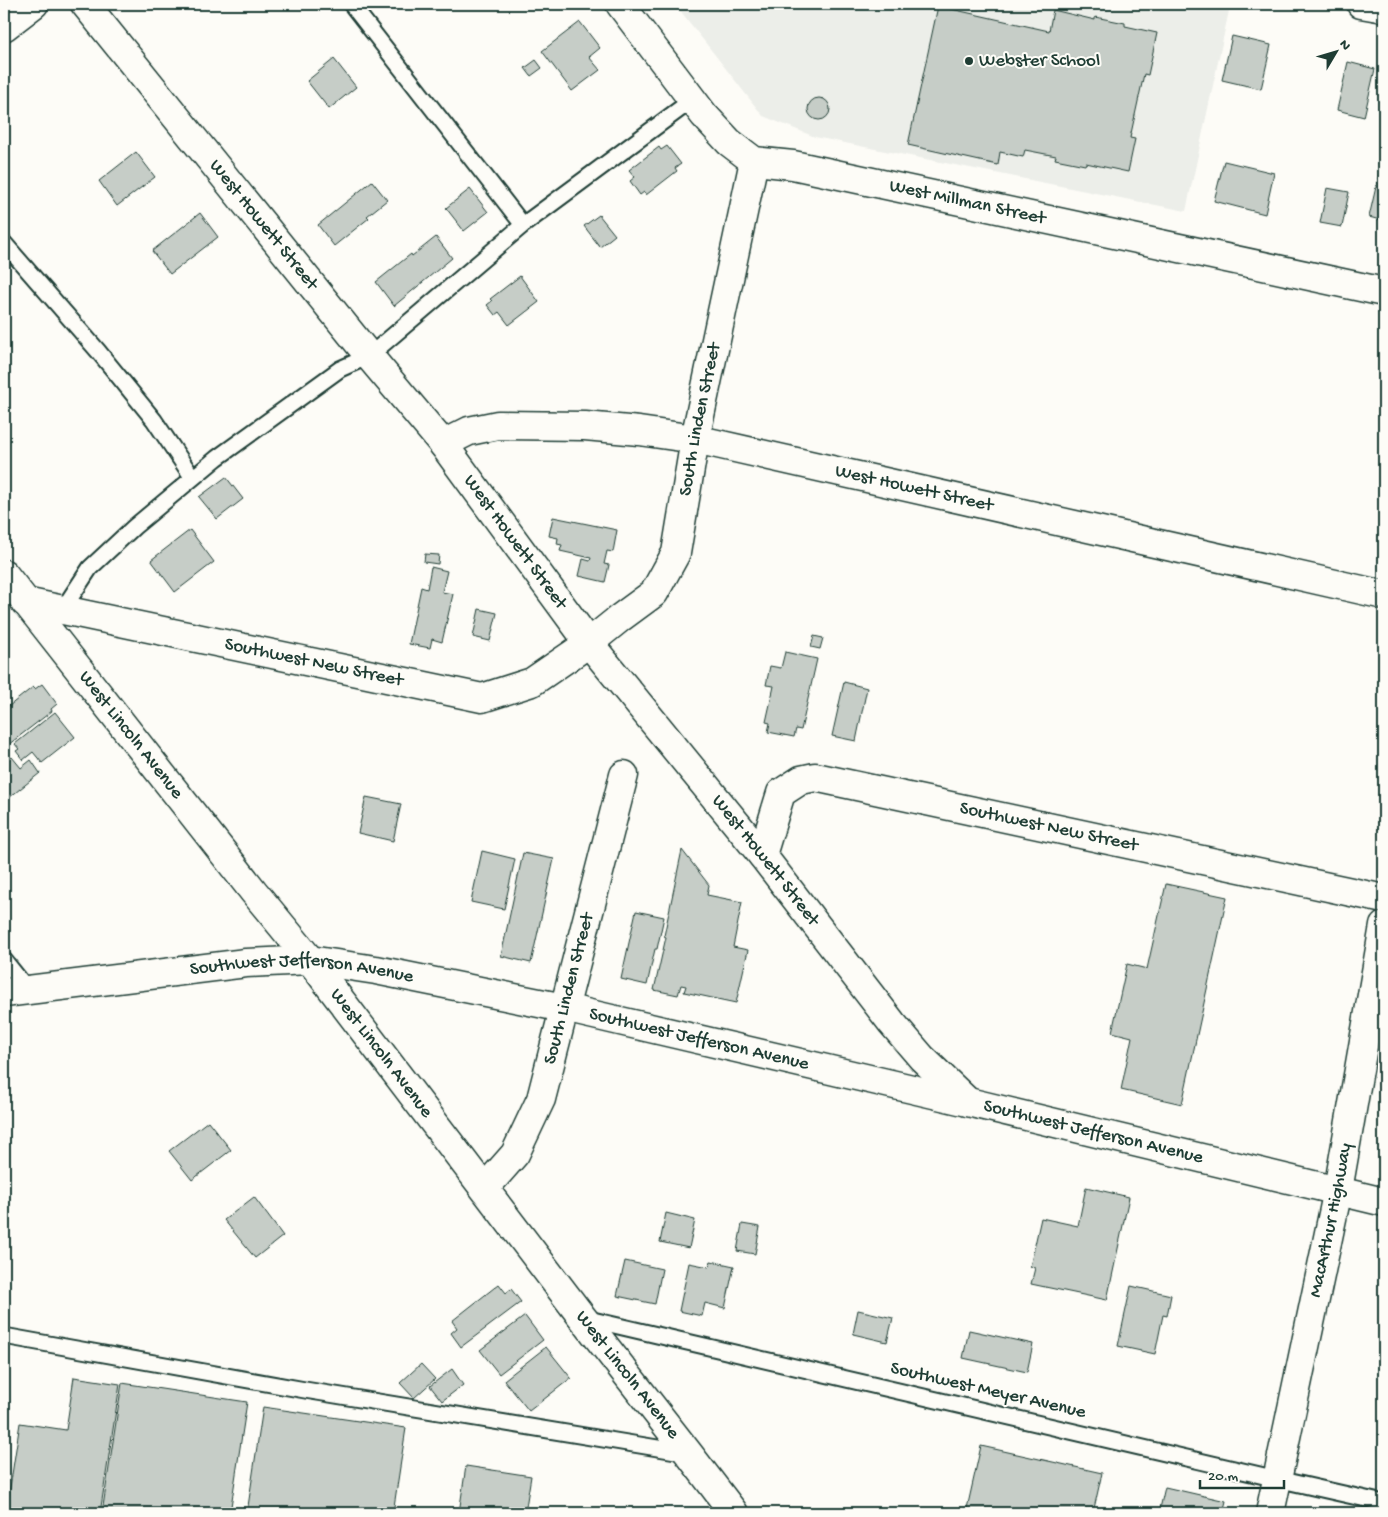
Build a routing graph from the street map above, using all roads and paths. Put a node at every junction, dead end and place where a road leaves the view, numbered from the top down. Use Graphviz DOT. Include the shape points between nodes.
graph roads {
  1 [pos="34,4"];
  2 [pos="85,4"];
  3 [pos="351,4"];
  4 [pos="620,4"];
  5 [pos="1361,4"];
  6 [pos="1384,8"];
  7 [pos="4,27"];
  8 [pos="692,100"];
  9 [pos="754,161"];
  10 [pos="523,225"];
  11 [pos="4,243"];
  12 [pos="1384,292"];
  13 [pos="369,356"];
  14 [pos="694,438"];
  15 [pos="443,444"];
  16 [pos="193,478"];
  17 [pos="4,574"];
  18 [pos="1384,595"];
  19 [pos="25,602"];
  20 [pos="63,609"];
  21 [pos="589,643"];
  22 [pos="624,775"];
  23 [pos="762,856"];
  24 [pos="1384,899"];
  25 [pos="1384,926"];
  26 [pos="4,960"];
  27 [pos="310,960"];
  28 [pos="16,992"];
  29 [pos="564,1008"];
  30 [pos="968,1102"];
  31 [pos="485,1188"];
  32 [pos="1338,1190"];
  33 [pos="1384,1202"];
  34 [pos="582,1317"];
  35 [pos="4,1336"];
  36 [pos="689,1454"];
  37 [pos="1277,1479"];
  38 [pos="1384,1503"];
  39 [pos="734,1513"];
  40 [pos="1270,1513"];
  1 -- 7 [label="main road"];
  2 -- 13 [label="main road, West Howett Street"];
  3 -- 10 [label="lane"];
  4 -- 8 [label="main road"];
  5 -- 6 [label="main road"];
  8 -- 9 [label="main road" via="729,142"];
  8 -- 10 [label="lane"];
  9 -- 12 [label="main road, West Millman Street" via="793,165"];
  9 -- 14 [label="main road, South Linden Street"];
  10 -- 13 [label="lane"];
  11 -- 16 [label="lane" via="148,412"];
  13 -- 15 [label="main road, West Howett Street"];
  13 -- 16 [label="lane" via="340,369"];
  14 -- 15 [label="main road, West Howett Street" via="585,426 498,425 469,431"];
  14 -- 18 [label="main road, West Howett Street"];
  14 -- 21 [label="main road, South Linden Street" via="676,553 654,593"];
  15 -- 21 [label="main road, West Howett Street"];
  16 -- 20 [label="lane" via="90,568"];
  17 -- 19 [label="main road, West Lincoln Avenue"];
  19 -- 20 [label="main road, Southwest New Street"];
  19 -- 27 [label="main road, West Lincoln Avenue"];
  20 -- 21 [label="main road, Southwest New Street" via="482,698 532,682"];
  21 -- 23 [label="main road, West Howett Street"];
  22 -- 29 [label="main road, South Linden Street"];
  23 -- 24 [label="main road, Southwest New Street" via="781,793 801,780 815,777"];
  23 -- 30 [label="main road, West Howett Street" via="892,1024"];
  25 -- 32 [label="main road, MacArthur Highway"];
  26 -- 28 [label="lane"];
  27 -- 28 [label="main road, Southwest Jefferson Avenue" via="246,963"];
  27 -- 29 [label="main road, Southwest Jefferson Avenue"];
  27 -- 31 [label="main road, West Lincoln Avenue"];
  29 -- 30 [label="main road, Southwest Jefferson Avenue"];
  29 -- 31 [label="main road, South Linden Street" via="535,1113 515,1154"];
  30 -- 32 [label="main road, Southwest Jefferson Avenue"];
  31 -- 34 [label="main road, West Lincoln Avenue"];
  32 -- 33 [label="main road, Southwest Jefferson Avenue"];
  32 -- 37 [label="main road, MacArthur Highway"];
  34 -- 36 [label="main road, West Lincoln Avenue"];
  34 -- 37 [label="lane, Southwest Meyer Avenue"];
  35 -- 36 [label="lane"];
  36 -- 39 [label="main road, West Lincoln Avenue"];
  37 -- 38 [label="lane, Southwest Meyer Avenue"];
  37 -- 40 [label="main road, MacArthur Highway"];
}
